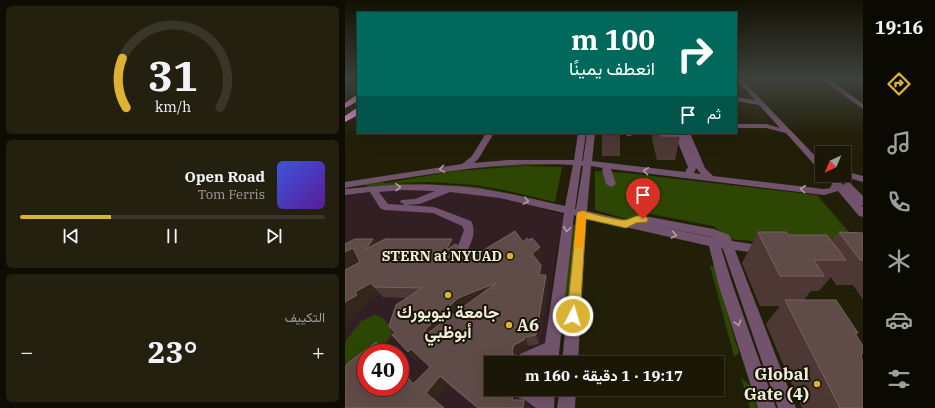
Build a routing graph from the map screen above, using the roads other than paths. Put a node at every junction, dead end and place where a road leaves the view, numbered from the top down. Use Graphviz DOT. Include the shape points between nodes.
graph roads {
  1 [pos="751,98"];
  2 [pos="758,98"];
  3 [pos="762,98"];
  4 [pos="851,98"];
  5 [pos="357,99"];
  6 [pos="737,99"];
  7 [pos="744,99"];
  8 [pos="763,104"];
  9 [pos="345,106"];
  10 [pos="863,107"];
  11 [pos="357,112"];
  12 [pos="345,120"];
  13 [pos="779,121"];
  14 [pos="737,126"];
  15 [pos="766,126"];
  16 [pos="790,132"];
  17 [pos="490,134"];
  18 [pos="581,134"];
  19 [pos="587,134"];
  20 [pos="591,134"];
  21 [pos="678,134"];
  22 [pos="686,134"];
  23 [pos="589,150"];
  24 [pos="815,151"];
  25 [pos="815,160"];
  26 [pos="478,161"];
  27 [pos="581,164"];
  28 [pos="608,166"];
  29 [pos="686,176"];
  30 [pos="851,176"];
  31 [pos="710,178"];
  32 [pos="863,180"];
  33 [pos="836,182"];
  34 [pos="839,182"];
  35 [pos="840,182"];
  36 [pos="611,184"];
  37 [pos="345,185"];
  38 [pos="849,187"];
  39 [pos="452,188"];
  40 [pos="373,189"];
  41 [pos="345,192"];
  42 [pos="431,197"];
  43 [pos="863,202"];
  44 [pos="414,205"];
  45 [pos="434,210"];
  46 [pos="576,213"];
  47 [pos="863,213"];
  48 [pos="721,244"];
  49 [pos="464,246"];
  50 [pos="775,250"];
  51 [pos="552,347"];
  52 [pos="536,356"];
  53 [pos="551,356"];
  54 [pos="570,356"];
  55 [pos="567,396"];
  56 [pos="566,408"];
  57 [pos="767,408"];
  58 [pos="787,408"];
  1 -- 7 [label="street"];
  2 -- 8 [label="street"];
  3 -- 24 [label="street"];
  4 -- 10 [label="street"];
  5 -- 9 [label="highway"];
  6 -- 7 [label="street"];
  7 -- 8 [label="street"];
  8 -- 13 [label="street"];
  11 -- 12 [label="highway"];
  13 -- 15 [label="street" via="775,125"];
  13 -- 16 [label="street"];
  14 -- 15 [label="street"];
  15 -- 16 [label="street"];
  16 -- 25 [label="street"];
  17 -- 26 [label="street"];
  18 -- 27 [label="street"];
  19 -- 23 [label="street" via="586,145"];
  20 -- 23 [label="street"];
  21 -- 29 [label="street" via="692,167"];
  22 -- 31 [label="street" via="701,169"];
  23 -- 27 [label="street"];
  26 -- 27 [label="street"];
  26 -- 37 [label="street, one-way" via="465,166"];
  27 -- 28 [label="street"];
  27 -- 46 [label="street"];
  29 -- 28 [label="street, one-way"];
  28 -- 36 [label="street" via="606,170"];
  29 -- 31 [label="street"];
  30 -- 32 [label="street"];
  33 -- 31 [label="street, one-way" via="834,190 824,192"];
  32 -- 38 [label="street"];
  34 -- 47 [label="street"];
  35 -- 38 [label="street"];
  38 -- 43 [label="street"];
  40 -- 39 [label="street, one-way"];
  39 -- 42 [label="street"];
  39 -- 46 [label="street, one-way" via="500,195"];
  40 -- 41 [label="street"];
  40 -- 44 [label="street" via="388,208"];
  42 -- 44 [label="street"];
  42 -- 45 [label="street" via="429,204"];
  44 -- 45 [label="street"];
  45 -- 49 [label="street" via="467,224 469,230"];
  46 -- 48 [label="street, one-way"];
  46 -- 51 [label="street, one-way"];
  46 -- 54 [label="street"];
  48 -- 50 [label="street"];
  48 -- 57 [label="street, one-way" via="726,286"];
  48 -- 58 [label="street" via="749,306"];
  51 -- 52 [label="street"];
  51 -- 53 [label="street"];
  55 -- 56 [label="street"];
}
